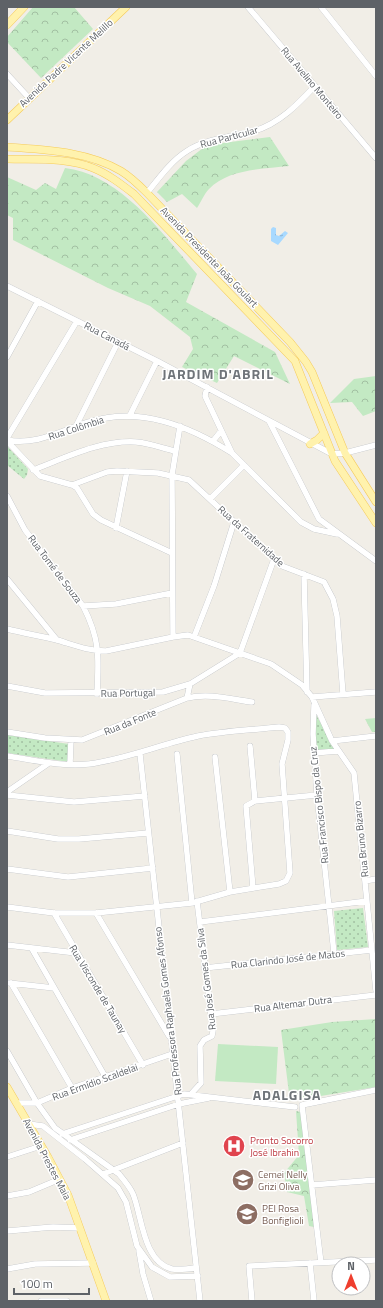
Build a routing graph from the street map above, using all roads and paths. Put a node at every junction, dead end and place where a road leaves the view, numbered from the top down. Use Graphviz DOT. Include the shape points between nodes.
graph roads {
  1 [pos="24,7"];
  2 [pos="126,7"];
  3 [pos="248,7"];
  4 [pos="321,7"];
  5 [pos="7,25"];
  6 [pos="7,74"];
  7 [pos="376,76"];
  8 [pos="315,86"];
  9 [pos="29,98"];
  10 [pos="7,120"];
  11 [pos="7,147"];
  12 [pos="376,158"];
  13 [pos="7,159"];
  14 [pos="147,193"];
  15 [pos="7,286"];
  16 [pos="38,301"];
  17 [pos="77,321"];
  18 [pos="118,342"];
  19 [pos="7,357"];
  20 [pos="157,361"];
  21 [pos="207,387"];
  22 [pos="130,415"];
  23 [pos="269,421"];
  24 [pos="76,426"];
  25 [pos="180,426"];
  26 [pos="221,431"];
  27 [pos="325,436"];
  28 [pos="339,438"];
  29 [pos="7,439"];
  30 [pos="213,441"];
  31 [pos="310,444"];
  32 [pos="376,445"];
  33 [pos="175,451"];
  34 [pos="345,453"];
  35 [pos="232,454"];
  36 [pos="332,454"];
  37 [pos="244,465"];
  38 [pos="33,470"];
  39 [pos="126,471"];
  40 [pos="172,475"];
  41 [pos="72,485"];
  42 [pos="373,493"];
  43 [pos="7,497"];
  44 [pos="210,499"];
  45 [pos="376,502"];
  46 [pos="319,520"];
  47 [pos="234,522"];
  48 [pos="376,523"];
  49 [pos="116,528"];
  50 [pos="314,529"];
  51 [pos="337,534"];
  52 [pos="172,553"];
  53 [pos="274,559"];
  54 [pos="375,563"];
  55 [pos="304,574"];
  56 [pos="7,578"];
  57 [pos="172,593"];
  58 [pos="83,606"];
  59 [pos="7,629"];
  60 [pos="173,636"];
  61 [pos="194,637"];
  62 [pos="57,641"];
  63 [pos="99,651"];
  64 [pos="240,653"];
  65 [pos="190,684"];
  66 [pos="7,686"];
  67 [pos="307,692"];
  68 [pos="376,692"];
  69 [pos="97,694"];
  70 [pos="343,694"];
  71 [pos="312,697"];
  72 [pos="188,698"];
  73 [pos="252,702"];
  74 [pos="314,703"];
  75 [pos="7,732"];
  76 [pos="376,736"];
  77 [pos="71,740"];
  78 [pos="332,741"];
  79 [pos="250,746"];
  80 [pos="338,751"];
  81 [pos="314,753"];
  82 [pos="140,754"];
  83 [pos="177,754"];
  84 [pos="7,756"];
  85 [pos="215,757"];
  86 [pos="49,763"];
  87 [pos="70,764"];
  88 [pos="7,792"];
  89 [pos="7,795"];
  90 [pos="317,795"];
  91 [pos="145,796"];
  92 [pos="284,799"];
  93 [pos="255,801"];
  94 [pos="7,831"];
  95 [pos="148,832"];
  96 [pos="152,868"];
  97 [pos="7,869"];
  98 [pos="376,879"];
  99 [pos="365,881"];
  100 [pos="254,888"];
  101 [pos="230,892"];
  102 [pos="367,901"];
  103 [pos="195,902"];
  104 [pos="7,907"];
  105 [pos="157,907"];
  106 [pos="330,907"];
  107 [pos="54,913"];
  108 [pos="96,913"];
  109 [pos="200,922"];
  110 [pos="7,945"];
  111 [pos="32,948"];
  112 [pos="372,950"];
  113 [pos="76,953"];
  114 [pos="334,953"];
  115 [pos="204,968"];
  116 [pos="9,983"];
  117 [pos="54,988"];
  118 [pos="376,992"];
  119 [pos="376,995"];
  120 [pos="210,1014"];
  121 [pos="170,1038"];
  122 [pos="7,1051"];
  123 [pos="172,1054"];
  124 [pos="143,1065"];
  125 [pos="106,1078"];
  126 [pos="72,1088"];
  127 [pos="8,1090"];
  128 [pos="376,1090"];
  129 [pos="178,1094"];
  130 [pos="191,1094"];
  131 [pos="215,1097"];
  132 [pos="17,1103"];
  133 [pos="37,1103"];
  134 [pos="180,1104"];
  135 [pos="295,1106"];
  136 [pos="29,1124"];
  137 [pos="64,1134"];
  138 [pos="56,1136"];
  139 [pos="72,1139"];
  140 [pos="64,1142"];
  141 [pos="183,1143"];
  142 [pos="41,1146"];
  143 [pos="7,1157"];
  144 [pos="113,1170"];
  145 [pos="103,1174"];
  146 [pos="60,1179"];
  147 [pos="376,1180"];
  148 [pos="312,1185"];
  149 [pos="7,1196"];
  150 [pos="80,1228"];
  151 [pos="7,1232"];
  152 [pos="138,1248"];
  153 [pos="376,1260"];
  154 [pos="93,1263"];
  155 [pos="310,1263"];
  156 [pos="321,1263"];
  157 [pos="152,1267"];
  158 [pos="196,1268"];
  159 [pos="7,1269"];
  160 [pos="142,1274"];
  161 [pos="198,1276"];
  162 [pos="41,1301"];
  163 [pos="67,1301"];
  164 [pos="106,1301"];
  165 [pos="151,1301"];
  166 [pos="200,1301"];
  167 [pos="252,1301"];
  168 [pos="314,1301"];
  1 -- 5 [label="main road"];
  2 -- 9 [label="main road, Avenida Padre Vicente Melillo"];
  3 -- 8 [label="street, Rua Avelino Monteiro"];
  4 -- 7 [label="street"];
  6 -- 9 [label="street"];
  8 -- 12 [label="street, Rua Avelino Monteiro"];
  8 -- 14 [label="street, Rua Particular" via="288,113 265,128 205,143 187,151 173,162"];
  9 -- 10 [label="main road, Avenida Padre Vicente Melillo"];
  11 -- 14 [label="main road, Avenida Presidente João Goulart" via="68,152 104,162 126,174"];
  13 -- 27 [label="main road, Avenida Presidente João Goulart" via="87,166 118,182 134,194 295,361"];
  14 -- 28 [label="main road, Avenida Presidente João Goulart" via="300,353 312,372"];
  15 -- 16 [label="street, Rua Canadá"];
  16 -- 17 [label="street, Rua Canadá"];
  16 -- 19 [label="street"];
  17 -- 18 [label="street, Rua Canadá"];
  17 -- 29 [label="street"];
  18 -- 20 [label="street, Rua Canadá"];
  18 -- 24 [label="street"];
  20 -- 21 [label="street, Rua Canadá"];
  20 -- 22 [label="street"];
  21 -- 23 [label="street, Rua Canadá"];
  21 -- 26 [label="street" via="205,396"];
  22 -- 24 [label="street, Rua Colômbia" via="95,420"];
  22 -- 25 [label="street, Rua Colômbia" via="149,417"];
  23 -- 31 [label="street, Rua Canadá"];
  23 -- 46 [label="street"];
  24 -- 29 [label="street, Rua Colômbia" via="31,440"];
  25 -- 30 [label="street, Rua Colômbia"];
  25 -- 33 [label="street"];
  26 -- 30 [label="street"];
  26 -- 35 [label="street"];
  27 -- 28 [label="main road" via="332,441"];
  27 -- 31 [label="main road"];
  27 -- 36 [label="main road, Avenida Presidente João Goulart"];
  28 -- 34 [label="main road, Avenida Presidente João Goulart"];
  29 -- 38 [label="street"];
  30 -- 35 [label="street, Rua Colômbia"];
  31 -- 36 [label="street, Rua Canadá"];
  32 -- 34 [label="street"];
  33 -- 38 [label="street" via="134,442 109,445"];
  33 -- 40 [label="street"];
  34 -- 36 [label="street"];
  34 -- 42 [label="main road, Avenida Presidente João Goulart"];
  35 -- 37 [label="street"];
  36 -- 48 [label="main road, Avenida Presidente João Goulart" via="343,475"];
  37 -- 44 [label="street"];
  37 -- 50 [label="street" via="301,522"];
  38 -- 41 [label="street" via="40,476"];
  39 -- 40 [label="street, Rua da Fraternidade"];
  39 -- 41 [label="street, Rua da Fraternidade" via="106,472"];
  39 -- 49 [label="street"];
  40 -- 44 [label="street, Rua da Fraternidade" via="189,480"];
  40 -- 52 [label="street"];
  41 -- 49 [label="street" via="81,493 93,514"];
  42 -- 45 [label="main road, Avenida Presidente João Goulart"];
  43 -- 58 [label="street, Rua Tomé de Souza" via="26,530"];
  44 -- 47 [label="street, Rua da Fraternidade"];
  46 -- 50 [label="street"];
  46 -- 51 [label="street"];
  47 -- 53 [label="street, Rua da Fraternidade"];
  47 -- 61 [label="street" via="214,586"];
  49 -- 52 [label="street"];
  50 -- 51 [label="street"];
  51 -- 54 [label="street"];
  52 -- 57 [label="street"];
  53 -- 55 [label="street, Rua da Fraternidade" via="282,566"];
  53 -- 64 [label="street"];
  55 -- 67 [label="street"];
  55 -- 70 [label="street, Rua da Fraternidade" via="324,582 334,599"];
  56 -- 62 [label="street"];
  57 -- 58 [label="street, Rua Tomé de Souza" via="116,604"];
  57 -- 60 [label="street"];
  58 -- 63 [label="street"];
  59 -- 62 [label="street"];
  60 -- 61 [label="street"];
  60 -- 63 [label="street"];
  61 -- 64 [label="street"];
  62 -- 63 [label="street" via="81,649"];
  63 -- 69 [label="street"];
  64 -- 65 [label="street, Rua Portugal"];
  64 -- 67 [label="street" via="271,664 291,677"];
  65 -- 69 [label="street, Rua Portugal" via="163,692"];
  65 -- 72 [label="street"];
  66 -- 69 [label="street, Rua Portugal" via="45,693"];
  67 -- 71 [label="street"];
  68 -- 70 [label="street"];
  70 -- 71 [label="street"];
  71 -- 74 [label="street, Rua Bruno Bizarro"];
  72 -- 73 [label="street, Rua da Fonte" via="205,696"];
  72 -- 77 [label="street, Rua da Fonte" via="91,738"];
  74 -- 78 [label="street, Rua Bruno Bizarro"];
  74 -- 81 [label="street, Rua Francisco Bispo da Cruz"];
  75 -- 77 [label="street, Rua da Fonte"];
  76 -- 78 [label="street"];
  77 -- 87 [label="street"];
  78 -- 80 [label="street, Rua Bruno Bizarro"];
  79 -- 93 [label="street"];
  80 -- 81 [label="street"];
  80 -- 99 [label="street, Rua Bruno Bizarro" via="354,773"];
  81 -- 90 [label="street, Rua Francisco Bispo da Cruz"];
  82 -- 87 [label="street" via="88,764"];
  82 -- 91 [label="street, Rua Professora Raphaela Gomes Afonso"];
  82 -- 92 [label="street" via="196,737 285,728 288,740 282,764"];
  83 -- 103 [label="street, Rua José Gomes da Silva"];
  84 -- 86 [label="street"];
  85 -- 101 [label="street"];
  86 -- 87 [label="street"];
  86 -- 88 [label="street"];
  89 -- 91 [label="street" via="59,802"];
  90 -- 92 [label="street"];
  90 -- 106 [label="street, Rua Francisco Bispo da Cruz"];
  91 -- 95 [label="street, Rua Professora Raphaela Gomes Afonso"];
  92 -- 93 [label="street"];
  92 -- 100 [label="street" via="290,873 286,881"];
  93 -- 100 [label="street" via="249,803 245,809"];
  94 -- 95 [label="street" via="58,839"];
  95 -- 96 [label="street, Rua Professora Raphaela Gomes Afonso"];
  96 -- 97 [label="street" via="68,877"];
  96 -- 105 [label="street, Rua Professora Raphaela Gomes Afonso"];
  98 -- 99 [label="street"];
  99 -- 102 [label="street, Rua Bruno Bizarro"];
  100 -- 101 [label="street"];
  101 -- 103 [label="street"];
  102 -- 106 [label="street"];
  102 -- 112 [label="street, Rua Bruno Bizarro"];
  103 -- 105 [label="street"];
  103 -- 109 [label="street, Rua José Gomes da Silva"];
  104 -- 107 [label="street"];
  105 -- 108 [label="street"];
  105 -- 121 [label="street, Rua Professora Raphaela Gomes Afonso"];
  106 -- 109 [label="street"];
  106 -- 114 [label="street, Rua Francisco Bispo da Cruz"];
  107 -- 108 [label="street"];
  107 -- 113 [label="street, Rua Visconde de Taunay"];
  108 -- 121 [label="street"];
  109 -- 115 [label="street, Rua José Gomes da Silva"];
  110 -- 111 [label="street"];
  111 -- 113 [label="street"];
  111 -- 117 [label="street"];
  112 -- 114 [label="street, Rua Clarindo José de Matos"];
  112 -- 118 [label="street, Rua Bruno Bizarro"];
  113 -- 124 [label="street, Rua Visconde de Taunay"];
  114 -- 115 [label="street, Rua Clarindo José de Matos"];
  115 -- 120 [label="street, Rua José Gomes da Silva"];
  116 -- 117 [label="street"];
  116 -- 126 [label="street"];
  117 -- 125 [label="street"];
  119 -- 120 [label="street, Rua Altemar Dutra"];
  120 -- 130 [label="street, Rua José Gomes da Silva" via="212,1036 204,1040 200,1046 201,1083"];
  121 -- 123 [label="street, Rua Professora Raphaela Gomes Afonso"];
  122 -- 133 [label="street"];
  123 -- 124 [label="street, Rua Ermídio Scaldelai"];
  123 -- 129 [label="street, Rua Professora Raphaela Gomes Afonso"];
  124 -- 125 [label="street, Rua Ermídio Scaldelai"];
  125 -- 126 [label="street, Rua Ermídio Scaldelai"];
  126 -- 133 [label="street, Rua Ermídio Scaldelai"];
  127 -- 132 [label="main road, Avenida Prestes Maia"];
  128 -- 148 [label="street" via="302,1105"];
  129 -- 130 [label="street"];
  129 -- 134 [label="street, Rua Professora Raphaela Gomes Afonso"];
  129 -- 137 [label="street"];
  130 -- 131 [label="street"];
  131 -- 134 [label="street"];
  131 -- 135 [label="street"];
  132 -- 133 [label="street, Rua Ermídio Scaldelai"];
  132 -- 136 [label="main road, Avenida Prestes Maia"];
  133 -- 137 [label="street" via="51,1123"];
  134 -- 139 [label="street"];
  134 -- 141 [label="street, Rua Professora Raphaela Gomes Afonso"];
  136 -- 138 [label="street" via="43,1126"];
  136 -- 142 [label="main road, Avenida Prestes Maia"];
  137 -- 138 [label="street"];
  137 -- 139 [label="street"];
  138 -- 140 [label="street"];
  139 -- 140 [label="street"];
  139 -- 144 [label="street"];
  140 -- 145 [label="street"];
  141 -- 144 [label="street"];
  141 -- 158 [label="street, Rua Professora Raphaela Gomes Afonso"];
  142 -- 143 [label="street"];
  142 -- 146 [label="main road, Avenida Prestes Maia"];
  144 -- 145 [label="street"];
  144 -- 158 [label="street" via="132,1192 144,1236 155,1256 161,1263 172,1268"];
  145 -- 152 [label="street" via="122,1193"];
  146 -- 149 [label="street" via="29,1192"];
  146 -- 150 [label="main road, Avenida Prestes Maia"];
  147 -- 148 [label="street"];
  148 -- 156 [label="street"];
  150 -- 151 [label="street" via="46,1227"];
  150 -- 154 [label="main road, Avenida Prestes Maia"];
  152 -- 157 [label="street"];
  152 -- 160 [label="street"];
  153 -- 156 [label="street"];
  154 -- 159 [label="street" via="35,1264"];
  154 -- 164 [label="main road, Avenida Prestes Maia"];
  155 -- 156 [label="street"];
  155 -- 167 [label="street" via="249,1266"];
  155 -- 168 [label="street"];
  157 -- 160 [label="street" via="147,1268"];
  157 -- 161 [label="street" via="170,1278"];
  158 -- 161 [label="street, Rua Professora Raphaela Gomes Afonso"];
  160 -- 165 [label="street"];
  161 -- 166 [label="street, Rua Professora Raphaela Gomes Afonso"];
  162 -- 163 [label="street"];
}
